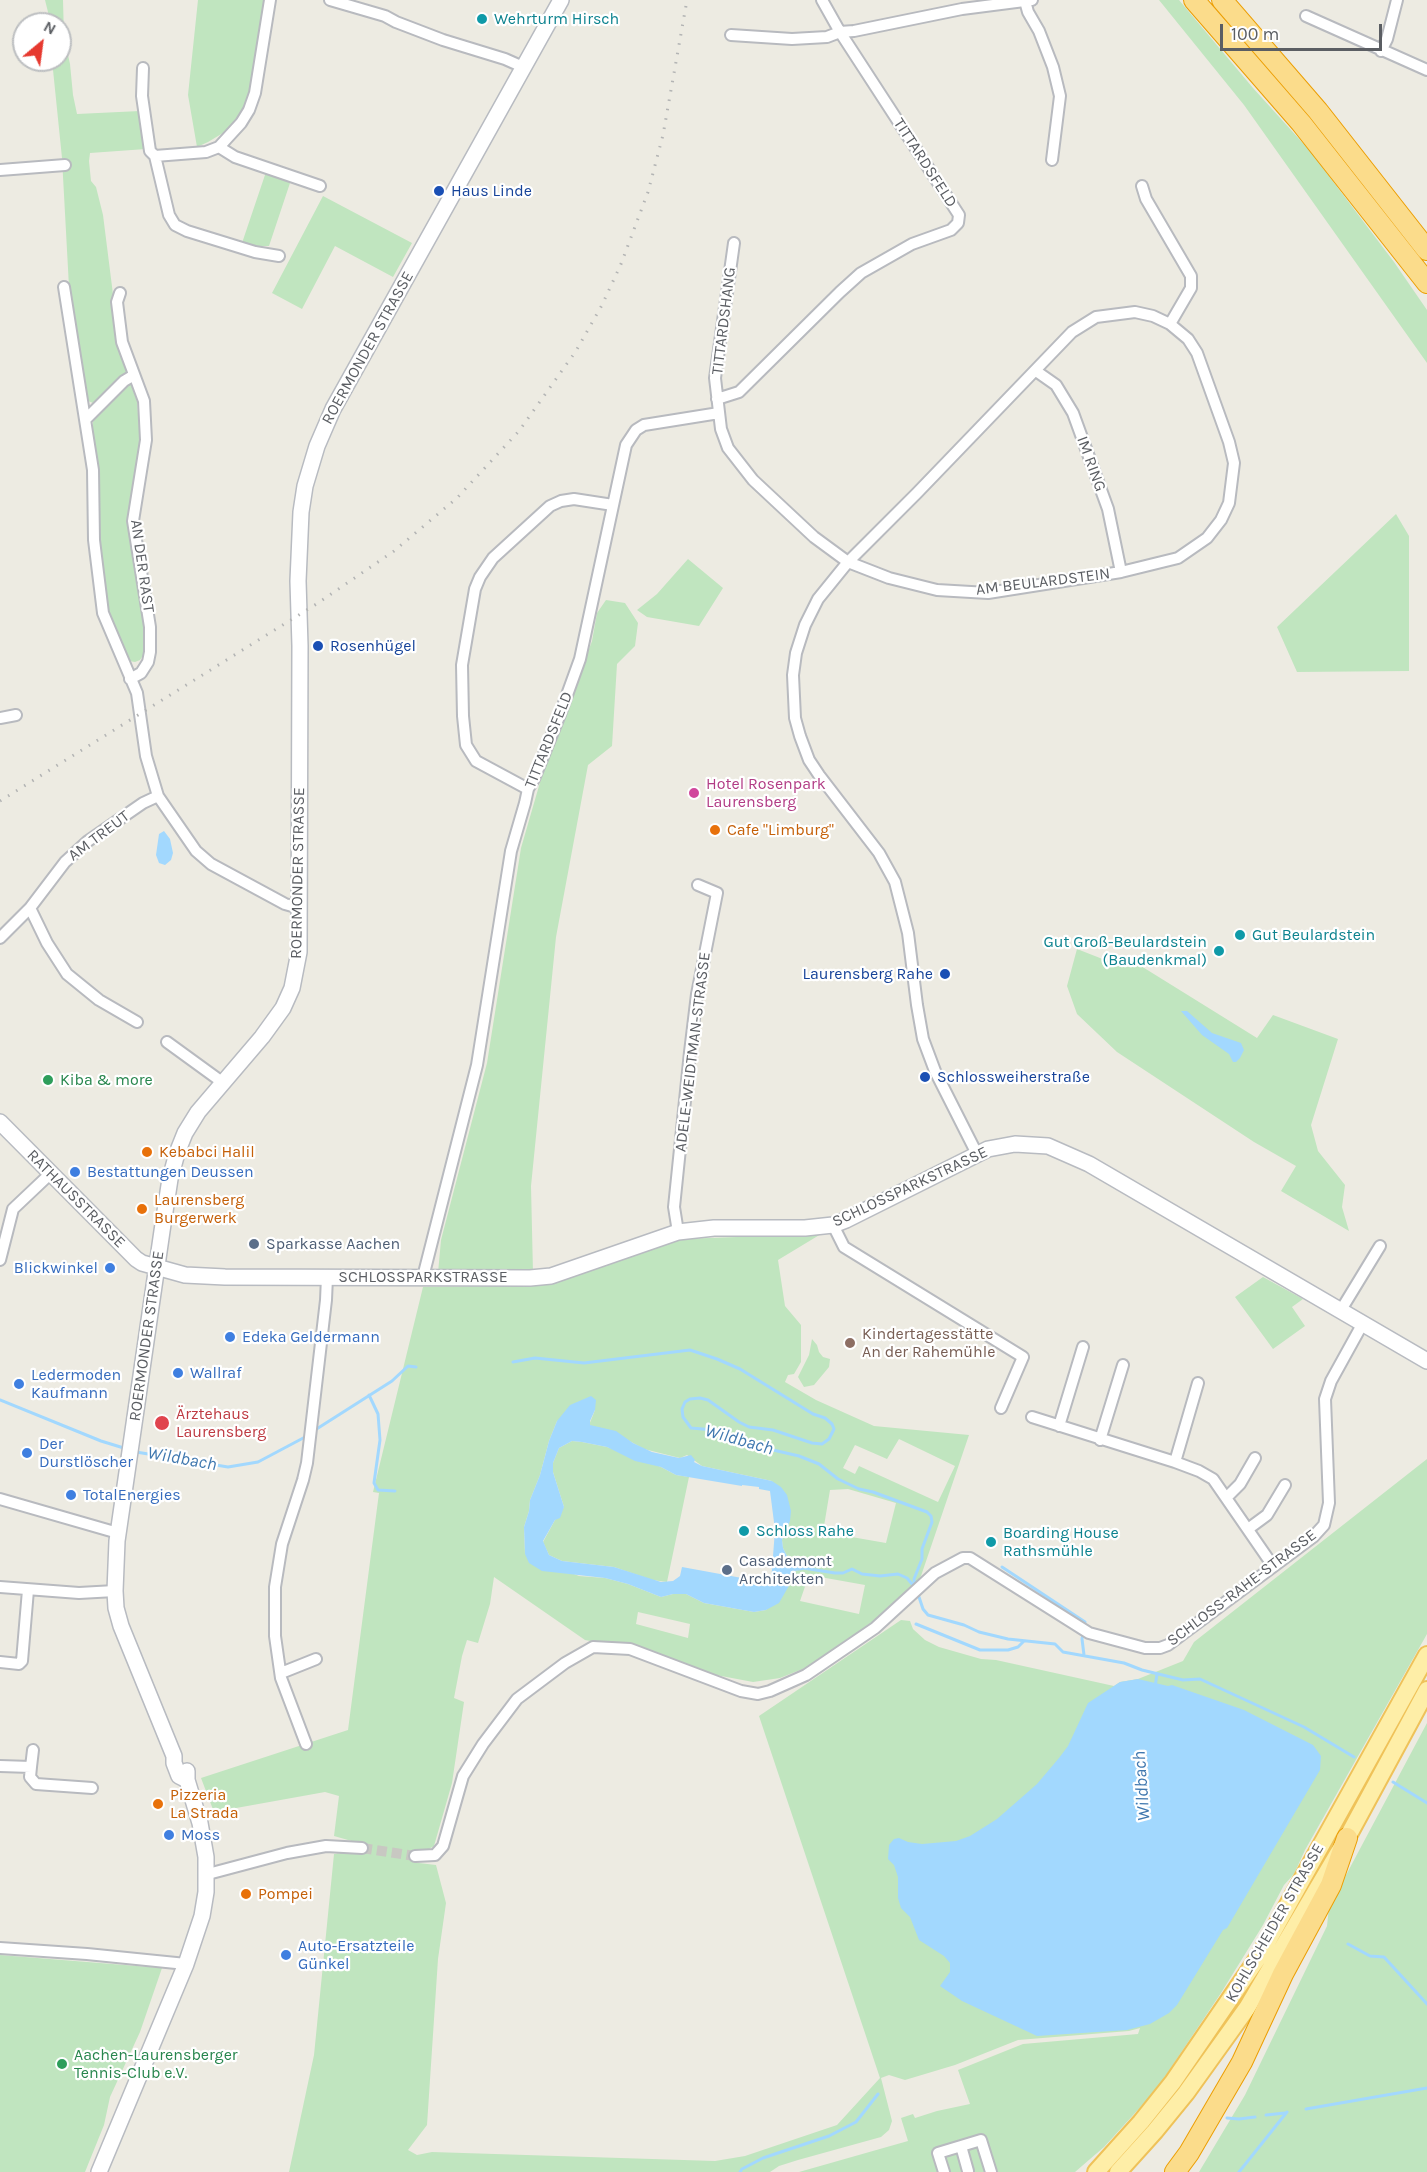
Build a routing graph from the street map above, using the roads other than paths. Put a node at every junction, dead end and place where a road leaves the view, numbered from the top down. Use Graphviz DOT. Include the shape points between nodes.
graph roads {
  1 [pos="270,0"];
  2 [pos="330,0"];
  3 [pos="561,0"];
  4 [pos="822,0"];
  5 [pos="1029,0"];
  6 [pos="1194,0"];
  7 [pos="1221,0"];
  8 [pos="1397,0"];
  9 [pos="1306,16"];
  10 [pos="840,32"];
  11 [pos="731,35"];
  12 [pos="1381,51"];
  13 [pos="523,67"];
  14 [pos="143,68"];
  15 [pos="1427,70"];
  16 [pos="219,147"];
  17 [pos="154,156"];
  18 [pos="1052,160"];
  19 [pos="65,165"];
  20 [pos="0,171"];
  21 [pos="320,186"];
  22 [pos="1142,186"];
  23 [pos="734,243"];
  24 [pos="1427,250"];
  25 [pos="279,256"];
  26 [pos="1427,283"];
  27 [pos="64,286"];
  28 [pos="120,293"];
  29 [pos="1170,324"];
  30 [pos="1036,371"];
  31 [pos="134,375"];
  32 [pos="717,399"];
  33 [pos="719,413"];
  34 [pos="86,419"];
  35 [pos="613,505"];
  36 [pos="848,561"];
  37 [pos="1120,572"];
  38 [pos="130,679"];
  39 [pos="16,715"];
  40 [pos="0,718"];
  41 [pos="528,789"];
  42 [pos="158,796"];
  43 [pos="698,885"];
  44 [pos="30,908"];
  45 [pos="300,908"];
  46 [pos="0,938"];
  47 [pos="136,1022"];
  48 [pos="167,1042"];
  49 [pos="222,1082"];
  50 [pos="0,1122"];
  51 [pos="977,1154"];
  52 [pos="50,1174"];
  53 [pos="5,1213"];
  54 [pos="833,1225"];
  55 [pos="678,1232"];
  56 [pos="1380,1246"];
  57 [pos="0,1260"];
  58 [pos="157,1268"];
  59 [pos="327,1277"];
  60 [pos="423,1277"];
  61 [pos="1341,1310"];
  62 [pos="1363,1323"];
  63 [pos="1083,1347"];
  64 [pos="1427,1361"];
  65 [pos="1123,1365"];
  66 [pos="1198,1383"];
  67 [pos="1001,1408"];
  68 [pos="1032,1417"];
  69 [pos="1059,1426"];
  70 [pos="1100,1440"];
  71 [pos="1255,1458"];
  72 [pos="1175,1462"];
  73 [pos="1285,1485"];
  74 [pos="1227,1497"];
  75 [pos="0,1499"];
  76 [pos="1248,1529"];
  77 [pos="118,1533"];
  78 [pos="1273,1566"];
  79 [pos="0,1587"];
  80 [pos="28,1590"];
  81 [pos="115,1591"];
  82 [pos="1427,1655"];
  83 [pos="316,1659"];
  84 [pos="0,1662"];
  85 [pos="281,1673"];
  86 [pos="1427,1690"];
  87 [pos="306,1744"];
  88 [pos="33,1750"];
  89 [pos="0,1766"];
  90 [pos="31,1767"];
  91 [pos="92,1788"];
  92 [pos="1347,1838"];
  93 [pos="362,1848"];
  94 [pos="415,1856"];
  95 [pos="208,1874"];
  96 [pos="0,1948"];
  97 [pos="186,1964"];
  98 [pos="961,2146"];
  99 [pos="99,2172"];
  100 [pos="944,2172"];
  101 [pos="969,2172"];
  102 [pos="991,2172"];
  103 [pos="1096,2172"];
  104 [pos="1118,2172"];
  105 [pos="1175,2172"];
  1 -- 16 [label="street" via="252,102 241,123"];
  2 -- 13 [label="street"];
  3 -- 13 [label="main road, ROERMONDER STRASSE"];
  4 -- 10 [label="street, TITTARDSFELD"];
  5 -- 10 [label="street"];
  5 -- 18 [label="street" via="1028,12 1040,31 1060,96"];
  6 -- 26 [label="highway" via="1308,132"];
  7 -- 24 [label="highway" via="1318,111"];
  8 -- 12 [label="street"];
  9 -- 12 [label="street"];
  10 -- 11 [label="street" via="827,37 792,39"];
  10 -- 32 [label="street, TITTARDSFELD" via="959,215 958,223 951,230 912,244 861,273 738,392"];
  12 -- 15 [label="street"];
  13 -- 45 [label="main road, ROERMONDER STRASSE" via="333,410 310,467 301,512 298,581"];
  14 -- 17 [label="street" via="142,96"];
  16 -- 17 [label="street" via="206,152"];
  16 -- 21 [label="street" via="235,157"];
  17 -- 25 [label="street" via="175,225 255,252"];
  19 -- 20 [label="street"];
  22 -- 29 [label="street" via="1191,276 1191,288"];
  23 -- 32 [label="street, TITTARDSHANG" via="715,378"];
  27 -- 34 [label="street"];
  28 -- 31 [label="street, AN DER RAST" via="117,302 122,342"];
  29 -- 30 [label="street, AM BEULARDSTEIN" via="1135,312 1096,317 1072,332"];
  29 -- 37 [label="street, AM BEULARDSTEIN" via="1197,353 1230,442 1234,463 1229,503 1207,538 1178,558"];
  30 -- 36 [label="street, AM BEULARDSTEIN"];
  30 -- 37 [label="street, IM RING" via="1056,385 1072,413 1108,510"];
  31 -- 34 [label="street"];
  31 -- 38 [label="street, AN DER RAST" via="144,401 146,440 133,521 150,627 150,652 141,673"];
  32 -- 33 [label="street, TITTARDSHANG"];
  33 -- 35 [label="street, TITTARDSFELD" via="652,422 636,430 626,445"];
  33 -- 36 [label="street, TITTARDSHANG" via="728,448 753,480 814,537"];
  34 -- 38 [label="street" via="103,613"];
  35 -- 41 [label="street, TITTARDSFELD" via="580,659"];
  35 -- 41 [label="street" via="574,499 550,506 500,550 475,589 462,665 466,745 476,761"];
  36 -- 37 [label="street, AM BEULARDSTEIN" via="889,578 937,590 988,592"];
  36 -- 51 [label="street" via="818,599 799,644 793,675 795,718 809,760 879,853 895,882 906,925 923,1039"];
  38 -- 42 [label="street"];
  39 -- 40 [label="street"];
  41 -- 60 [label="street, TITTARDSFELD" via="510,856 477,1065"];
  42 -- 44 [label="street, AM TREUT" via="88,841 65,862"];
  42 -- 45 [label="street" via="196,851 211,864 285,904"];
  43 -- 55 [label="street, ADELE-WEIDTMAN-STRASSE" via="717,892 690,1052 674,1208"];
  44 -- 46 [label="street, AM TREUT"];
  44 -- 47 [label="street" via="67,975"];
  45 -- 49 [label="main road, ROERMONDER STRASSE" via="299,952 292,988 262,1037"];
  48 -- 49 [label="street"];
  49 -- 58 [label="main road, ROERMONDER STRASSE" via="198,1112 177,1153"];
  50 -- 52 [label="main road, RATHAUSSTRASSE"];
  51 -- 54 [label="main road, SCHLOSSPARKSTRASSE"];
  51 -- 61 [label="main road, SCHLOSSPARKSTRASSE" via="999,1146 1031,1144 1068,1154"];
  52 -- 53 [label="street"];
  52 -- 58 [label="main road, RATHAUSSTRASSE" via="136,1259"];
  53 -- 57 [label="street"];
  54 -- 55 [label="main road, SCHLOSSPARKSTRASSE"];
  54 -- 67 [label="street" via="844,1247 1023,1357"];
  55 -- 60 [label="main road, SCHLOSSPARKSTRASSE" via="551,1276"];
  56 -- 61 [label="street"];
  58 -- 59 [label="main road, SCHLOSSPARKSTRASSE" via="185,1275"];
  58 -- 77 [label="main road, ROERMONDER STRASSE"];
  59 -- 60 [label="main road, SCHLOSSPARKSTRASSE"];
  59 -- 85 [label="street" via="308,1452 277,1566 275,1636"];
  61 -- 62 [label="main road, SCHLOSSPARKSTRASSE"];
  62 -- 64 [label="main road, SCHLOSSPARKSTRASSE"];
  62 -- 78 [label="street, SCHLOSS-RAHE-STRASSE" via="1330,1381 1325,1400 1329,1503 1324,1525"];
  63 -- 69 [label="street"];
  65 -- 70 [label="street"];
  66 -- 72 [label="street"];
  68 -- 69 [label="street"];
  69 -- 70 [label="street"];
  70 -- 72 [label="street"];
  71 -- 74 [label="street"];
  72 -- 74 [label="street" via="1213,1479"];
  73 -- 76 [label="street" via="1267,1515"];
  74 -- 76 [label="street"];
  75 -- 77 [label="street"];
  76 -- 78 [label="street"];
  77 -- 81 [label="main road, ROERMONDER STRASSE"];
  78 -- 94 [label="street, SCHLOSS-RAHE-STRASSE" via="1160,1648 1145,1648 1084,1631 970,1558 942,1569 875,1628 806,1675 758,1694 630,1649 593,1647 517,1699 463,1776 442,1846 435,1854"];
  79 -- 80 [label="street"];
  80 -- 81 [label="street"];
  80 -- 84 [label="street" via="21,1661"];
  81 -- 95 [label="main road, ROERMONDER STRASSE" via="121,1626 174,1756 183,1760 188,1774"];
  82 -- 103 [label="main road, KOHLSCHEIDER STRASSE" via="1260,1955 1173,2082"];
  83 -- 85 [label="street"];
  85 -- 87 [label="street"];
  86 -- 92 [label="main road, KOHLSCHEIDER STRASSE"];
  88 -- 90 [label="street"];
  89 -- 90 [label="street"];
  90 -- 91 [label="street" via="30,1777 36,1784"];
  92 -- 104 [label="main road, KOHLSCHEIDER STRASSE" via="1218,2050 1155,2132"];
  92 -- 105 [label="highway" via="1331,1885 1242,2062"];
  93 -- 95 [label="street" via="317,1848"];
  95 -- 97 [label="main road, ROERMONDER STRASSE" via="197,1937"];
  96 -- 97 [label="street"];
  97 -- 99 [label="main road, ROERMONDER STRASSE"];
  98 -- 100 [label="street" via="938,2153"];
  98 -- 101 [label="street"];
  98 -- 102 [label="street" via="981,2140"];
}
